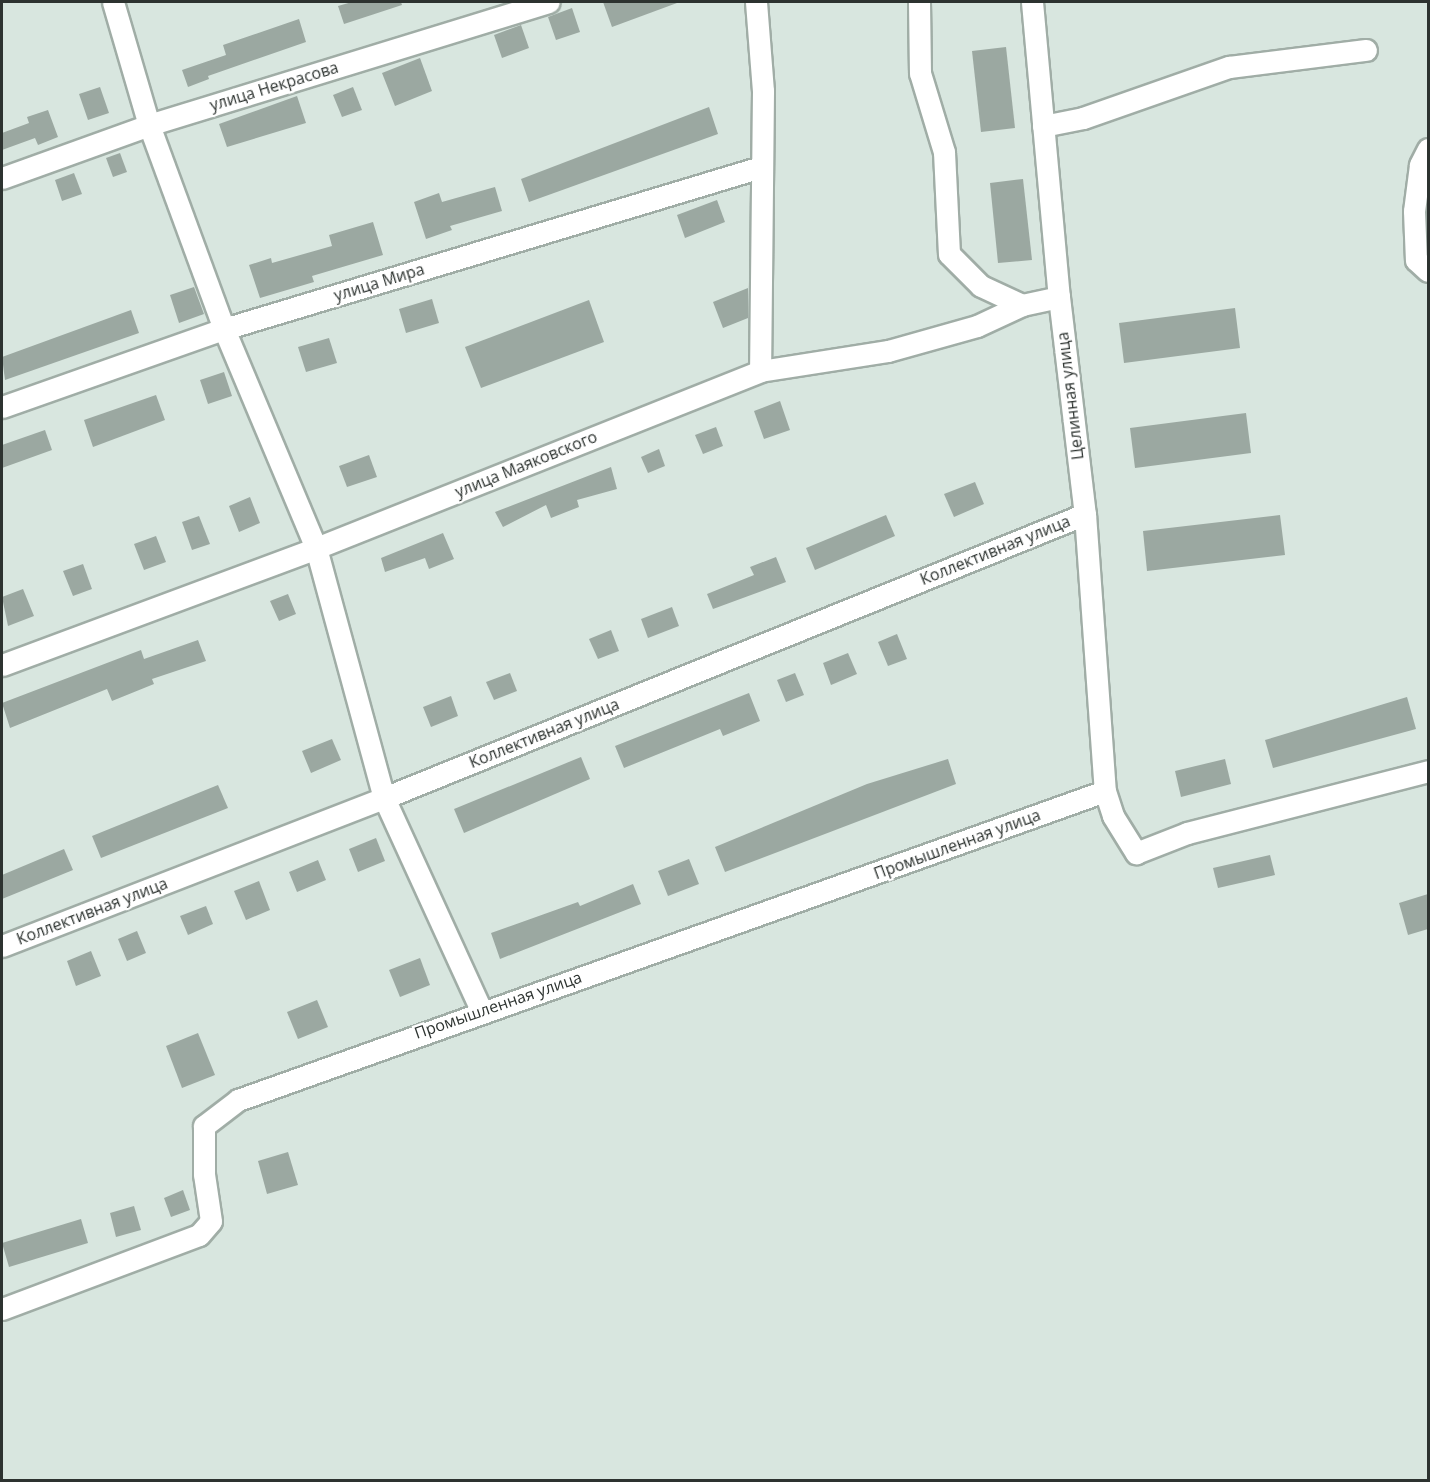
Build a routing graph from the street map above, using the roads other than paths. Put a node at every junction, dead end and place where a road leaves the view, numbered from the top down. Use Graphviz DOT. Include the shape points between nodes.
graph roads {
  1 [pos="113,2"];
  2 [pos="548,2"];
  3 [pos="756,2"];
  4 [pos="919,2"];
  5 [pos="1032,2"];
  6 [pos="1366,50"];
  7 [pos="149,125"];
  8 [pos="1043,126"];
  9 [pos="1428,149"];
  10 [pos="760,167"];
  11 [pos="2,178"];
  12 [pos="1428,271"];
  13 [pos="1059,297"];
  14 [pos="1022,305"];
  15 [pos="224,329"];
  16 [pos="760,371"];
  17 [pos="2,407"];
  18 [pos="1085,514"];
  19 [pos="316,548"];
  20 [pos="2,665"];
  21 [pos="1428,771"];
  22 [pos="1106,791"];
  23 [pos="384,798"];
  24 [pos="2,946"];
  25 [pos="481,1010"];
  26 [pos="2,1309"];
  1 -- 7 [label="street"];
  2 -- 7 [label="street, улица Некрасова"];
  3 -- 10 [label="street" via="763,91"];
  4 -- 14 [label="street" via="920,74 944,152 949,254 981,286"];
  5 -- 8 [label="street, Целинная улица"];
  6 -- 8 [label="street" via="1229,67 1083,118"];
  7 -- 11 [label="street, улица Некрасова"];
  7 -- 15 [label="street"];
  8 -- 13 [label="street, Целинная улица"];
  9 -- 12 [label="street" via="1420,165 1414,211 1416,260"];
  10 -- 15 [label="street, улица Мира"];
  10 -- 16 [label="street"];
  13 -- 14 [label="street, улица Маяковского"];
  13 -- 18 [label="street, Целинная улица"];
  14 -- 16 [label="street, улица Маяковского" via="977,326 888,351"];
  15 -- 17 [label="street, улица Мира"];
  15 -- 19 [label="street"];
  16 -- 19 [label="street, улица Маяковского"];
  18 -- 22 [label="street, Целинная улица"];
  18 -- 23 [label="street, Коллективная улица"];
  19 -- 20 [label="street, улица Маяковского"];
  19 -- 23 [label="street"];
  21 -- 22 [label="street, Целинная улица" via="1187,833 1136,853 1113,816"];
  22 -- 25 [label="street, Промышленная улица"];
  23 -- 24 [label="street, Коллективная улица"];
  23 -- 25 [label="street"];
  25 -- 26 [label="street, Промышленная улица" via="238,1100 204,1126 204,1174 211,1221 199,1235"];
}
